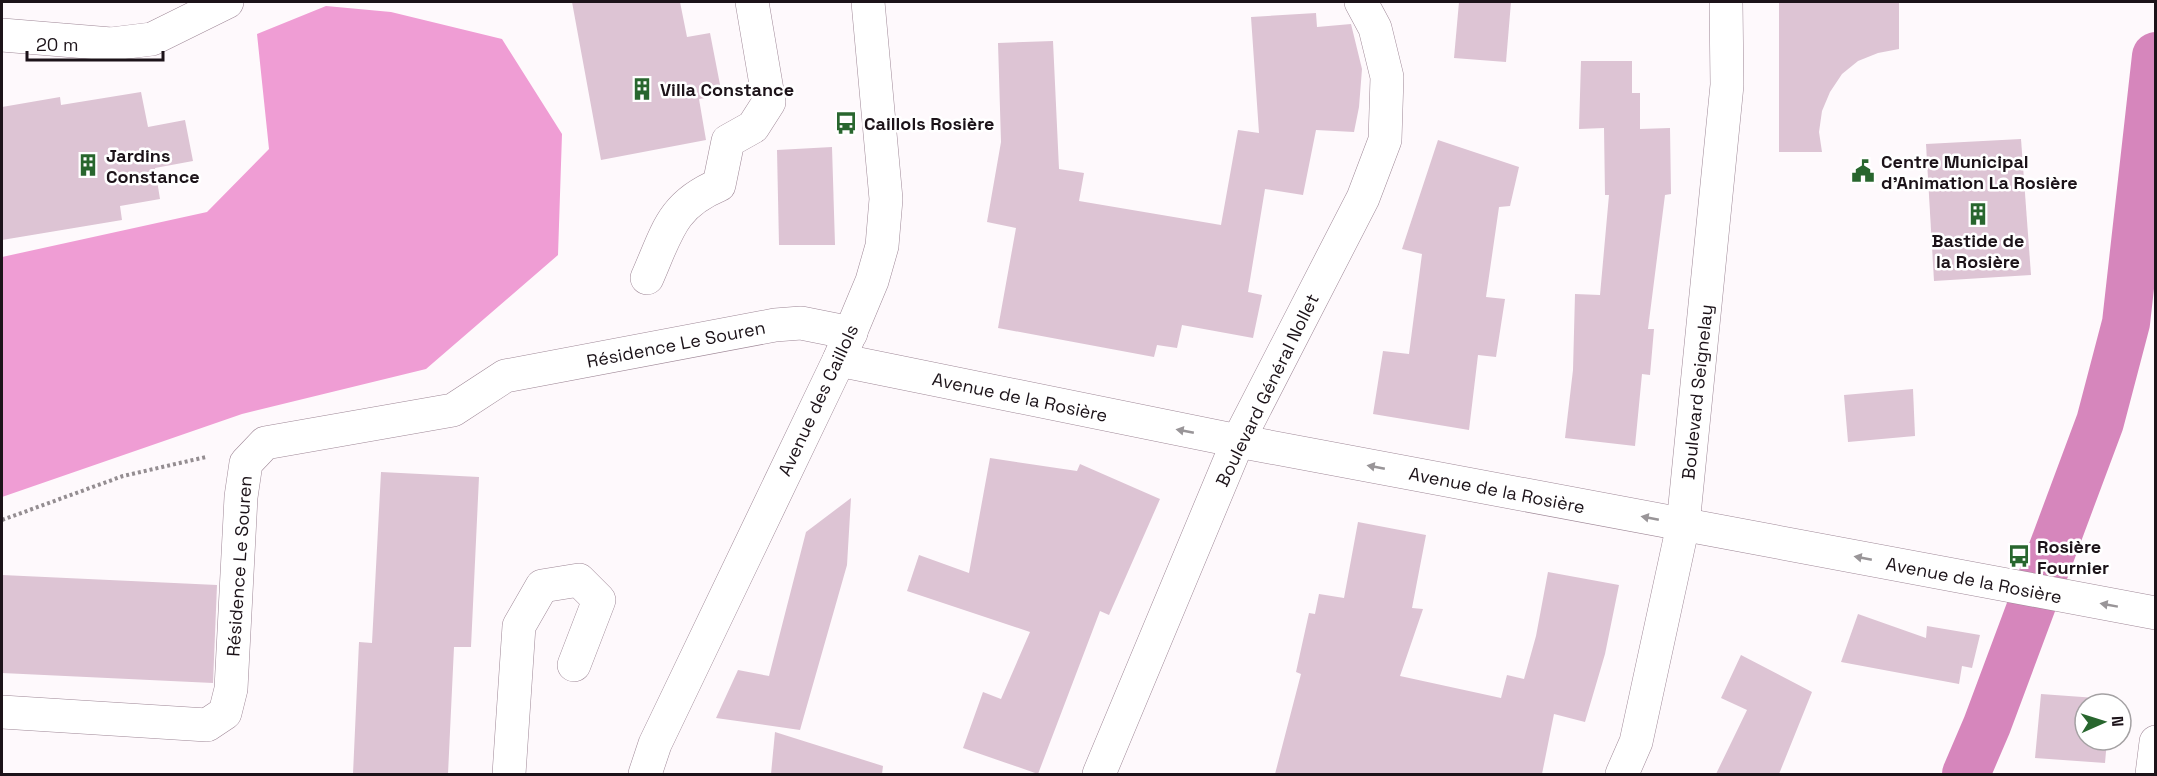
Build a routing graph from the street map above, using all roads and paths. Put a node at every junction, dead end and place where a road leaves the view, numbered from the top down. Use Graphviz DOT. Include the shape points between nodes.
graph roads {
  1 [pos="227,2"];
  2 [pos="752,2"];
  3 [pos="868,2"];
  4 [pos="1361,2"];
  5 [pos="1726,2"];
  6 [pos="2,35"];
  7 [pos="647,278"];
  8 [pos="845,346"];
  9 [pos="1238,441"];
  10 [pos="265,443"];
  11 [pos="2,520"];
  12 [pos="1683,525"];
  13 [pos="2156,613"];
  14 [pos="574,665"];
  15 [pos="2,712"];
  16 [pos="2156,742"];
  17 [pos="509,774"];
  18 [pos="645,774"];
  19 [pos="1098,774"];
  20 [pos="1622,774"];
  21 [pos="2152,774"];
  1 -- 6 [label="street" via="152,39 111,44"];
  2 -- 7 [label="street" via="769,102 753,127 728,141 719,185 696,195 676,214"];
  3 -- 8 [label="street, Avenue des Caillols" via="886,199 882,246"];
  4 -- 9 [label="street, Boulevard Général Nollet" via="1375,28 1386,77 1385,140 1363,198"];
  5 -- 12 [label="street, Boulevard Seignelay" via="1727,86"];
  9 -- 8 [label="street, Avenue de la Rosière, one-way"];
  8 -- 10 [label="street, Résidence Le Souren" via="801,323 775,325 505,376 453,410"];
  8 -- 18 [label="street, Avenue des Caillols" via="655,744"];
  12 -- 9 [label="street, Avenue de la Rosière, one-way"];
  9 -- 19 [label="street, Boulevard Général Nollet"];
  10 -- 11 [label="path" via="123,476"];
  10 -- 15 [label="street, Résidence Le Souren" via="246,463 231,689 225,713 207,725"];
  13 -- 12 [label="street, Avenue de la Rosière, one-way"];
  12 -- 20 [label="street, Boulevard Seignelay" via="1636,742"];
  14 -- 17 [label="street" via="599,600 579,580 542,586 519,626"];
  16 -- 21 [label="street"];
}
